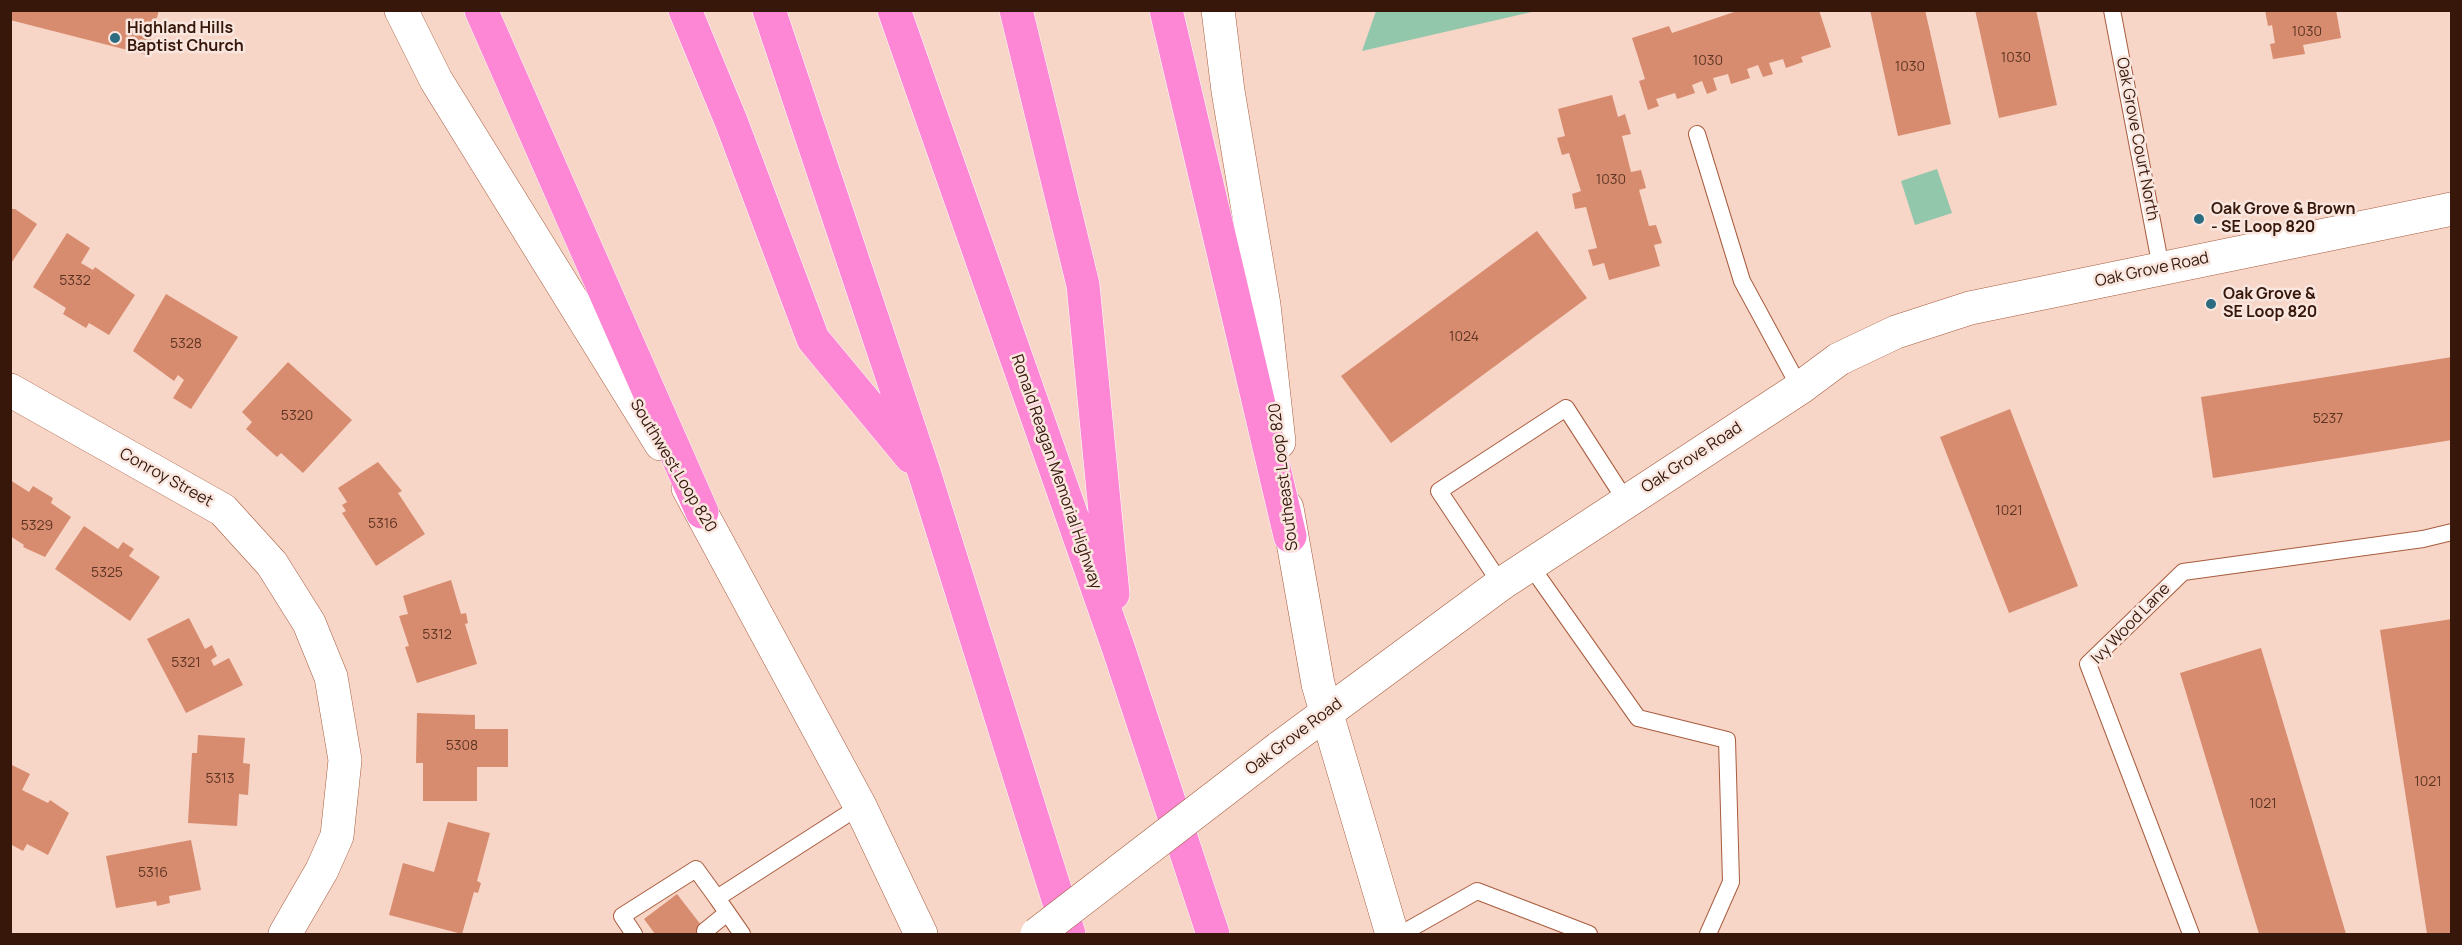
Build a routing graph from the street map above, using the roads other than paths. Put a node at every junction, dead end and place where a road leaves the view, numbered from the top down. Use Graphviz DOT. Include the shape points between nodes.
graph roads {
  1 [pos="401,10"];
  2 [pos="480,10"];
  3 [pos="685,10"];
  4 [pos="769,10"];
  5 [pos="894,10"];
  6 [pos="1016,10"];
  7 [pos="1166,10"];
  8 [pos="1218,10"];
  9 [pos="2112,10"];
  10 [pos="1697,134"];
  11 [pos="2451,209"];
  12 [pos="2161,268"];
  13 [pos="1800,388"];
  14 [pos="10,390"];
  15 [pos="924,472"];
  16 [pos="1626,501"];
  17 [pos="702,512"];
  18 [pos="2451,532"];
  19 [pos="1290,536"];
  20 [pos="1530,565"];
  21 [pos="1501,584"];
  22 [pos="1118,647"];
  23 [pos="1326,712"];
  24 [pos="860,806"];
  25 [pos="717,898"];
  26 [pos="726,913"];
  27 [pos="705,931"];
  28 [pos="285,934"];
  29 [pos="633,934"];
  30 [pos="742,934"];
  31 [pos="921,934"];
  32 [pos="1037,934"];
  33 [pos="1069,934"];
  34 [pos="1213,934"];
  35 [pos="1392,934"];
  36 [pos="1401,934"];
  37 [pos="1589,934"];
  38 [pos="1708,934"];
  39 [pos="2191,934"];
  1 -- 17 [label="street, Southwest Loop 820" via="436,80"];
  2 -- 17 [label="highway"];
  3 -- 15 [label="highway" via="813,339"];
  4 -- 15 [label="highway"];
  5 -- 22 [label="highway, Ronald Reagan Memorial Highway"];
  6 -- 22 [label="highway" via="1083,285"];
  7 -- 19 [label="highway"];
  8 -- 19 [label="street, Southeast Loop 820" via="1264,305"];
  9 -- 12 [label="lane, Oak Grove Court North"];
  10 -- 13 [label="lane" via="1742,281"];
  11 -- 12 [label="street, Oak Grove Road"];
  12 -- 13 [label="street, Oak Grove Road" via="1970,308 1896,332 1839,359"];
  13 -- 16 [label="street, Oak Grove Road"];
  14 -- 28 [label="street, Conroy Street" via="223,510 272,564 309,623 331,677 345,760 337,836"];
  15 -- 33 [label="highway"];
  16 -- 20 [label="street, Oak Grove Road"];
  16 -- 21 [label="lane" via="1566,408 1439,491"];
  17 -- 24 [label="street, Southwest Loop 820"];
  18 -- 39 [label="lane, Ivy Wood Lane" via="2183,572 2088,664"];
  19 -- 23 [label="street, Southeast Loop 820"];
  20 -- 21 [label="street, Oak Grove Road"];
  20 -- 38 [label="lane" via="1638,718 1727,740 1731,882"];
  21 -- 23 [label="street, Oak Grove Road"];
  22 -- 34 [label="highway, Ronald Reagan Memorial Highway"];
  23 -- 32 [label="street, Oak Grove Road, bridge"];
  23 -- 35 [label="street, Southeast Loop 820"];
  24 -- 25 [label="lane"];
  24 -- 31 [label="street, Southwest Loop 820"];
  25 -- 26 [label="lane"];
  25 -- 29 [label="lane" via="696,869 622,916"];
  26 -- 27 [label="lane"];
  26 -- 30 [label="lane"];
  36 -- 37 [label="lane" via="1477,891"];
}
